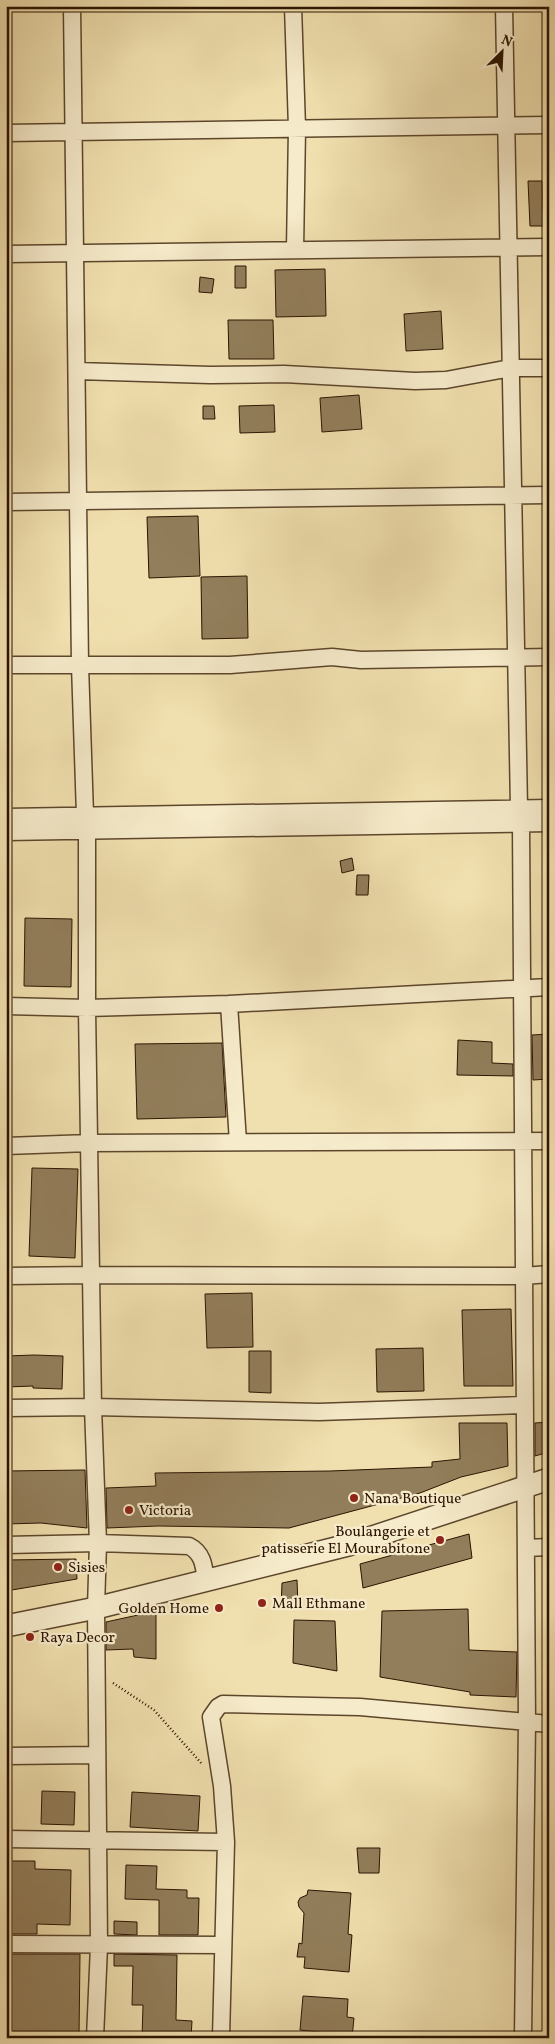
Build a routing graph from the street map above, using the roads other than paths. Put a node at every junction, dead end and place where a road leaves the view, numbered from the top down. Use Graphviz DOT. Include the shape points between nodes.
graph roads {
  1 [pos="72,6"];
  2 [pos="293,6"];
  3 [pos="504,6"];
  4 [pos="506,125"];
  5 [pos="549,125"];
  6 [pos="297,128"];
  7 [pos="6,132"];
  8 [pos="73,132"];
  9 [pos="549,247"];
  10 [pos="508,248"];
  11 [pos="295,250"];
  12 [pos="75,252"];
  13 [pos="6,254"];
  14 [pos="510,368"];
  15 [pos="549,368"];
  16 [pos="77,371"];
  17 [pos="549,494"];
  18 [pos="513,495"];
  19 [pos="79,501"];
  20 [pos="6,502"];
  21 [pos="549,657"];
  22 [pos="516,658"];
  23 [pos="6,665"];
  24 [pos="80,665"];
  25 [pos="549,808"];
  26 [pos="520,816"];
  27 [pos="6,817"];
  28 [pos="86,823"];
  29 [pos="549,823"];
  30 [pos="6,832"];
  31 [pos="549,987"];
  32 [pos="521,988"];
  33 [pos="229,1004"];
  34 [pos="6,1006"];
  35 [pos="87,1008"];
  36 [pos="524,1141"];
  37 [pos="549,1141"];
  38 [pos="238,1142"];
  39 [pos="89,1143"];
  40 [pos="6,1146"];
  41 [pos="549,1274"];
  42 [pos="91,1275"];
  43 [pos="6,1276"];
  44 [pos="524,1276"];
  45 [pos="524,1406"];
  46 [pos="6,1408"];
  47 [pos="93,1408"];
  48 [pos="549,1479"];
  49 [pos="526,1486"];
  50 [pos="98,1544"];
  51 [pos="6,1545"];
  52 [pos="526,1548"];
  53 [pos="549,1548"];
  54 [pos="206,1581"];
  55 [pos="96,1608"];
  56 [pos="6,1626"];
  57 [pos="527,1722"];
  58 [pos="549,1724"];
  59 [pos="97,1755"];
  60 [pos="6,1756"];
  61 [pos="6,1839"];
  62 [pos="98,1840"];
  63 [pos="226,1842"];
  64 [pos="6,1944"];
  65 [pos="223,1945"];
  66 [pos="99,1946"];
  67 [pos="95,2038"];
  68 [pos="221,2038"];
  69 [pos="523,2038"];
  1 -- 8 [label="street"];
  2 -- 6 [label="street"];
  3 -- 4 [label="street"];
  4 -- 5 [label="street"];
  4 -- 6 [label="street"];
  4 -- 10 [label="street"];
  6 -- 8 [label="street"];
  6 -- 11 [label="street"];
  7 -- 8 [label="street"];
  8 -- 12 [label="street"];
  9 -- 10 [label="street"];
  10 -- 11 [label="street"];
  10 -- 14 [label="street"];
  11 -- 12 [label="street"];
  12 -- 13 [label="street"];
  12 -- 16 [label="street"];
  14 -- 15 [label="street"];
  14 -- 16 [label="street" via="446,380 416,381 284,374"];
  14 -- 18 [label="street"];
  16 -- 19 [label="street"];
  17 -- 18 [label="street"];
  18 -- 19 [label="street"];
  18 -- 22 [label="street"];
  19 -- 20 [label="street"];
  19 -- 24 [label="street"];
  21 -- 22 [label="street"];
  22 -- 24 [label="street" via="361,660 332,657 230,664"];
  22 -- 26 [label="street"];
  23 -- 24 [label="street"];
  24 -- 28 [label="street"];
  25 -- 26 [label="street"];
  26 -- 28 [label="street"];
  26 -- 29 [label="street"];
  26 -- 32 [label="street"];
  27 -- 28 [label="street"];
  28 -- 30 [label="street"];
  28 -- 35 [label="street"];
  31 -- 32 [label="street"];
  32 -- 33 [label="street"];
  32 -- 36 [label="street"];
  33 -- 35 [label="street"];
  33 -- 38 [label="street"];
  34 -- 35 [label="street"];
  35 -- 39 [label="street"];
  36 -- 37 [label="street"];
  36 -- 38 [label="street"];
  36 -- 44 [label="street"];
  38 -- 39 [label="street"];
  39 -- 40 [label="street"];
  39 -- 42 [label="street"];
  41 -- 44 [label="street"];
  42 -- 43 [label="street"];
  42 -- 44 [label="street"];
  42 -- 47 [label="street"];
  44 -- 45 [label="street"];
  45 -- 47 [label="street" via="319,1412"];
  45 -- 49 [label="street"];
  46 -- 47 [label="street"];
  47 -- 50 [label="street"];
  48 -- 49 [label="street"];
  49 -- 52 [label="street"];
  49 -- 54 [label="street" via="348,1545"];
  50 -- 51 [label="street"];
  50 -- 54 [label="street" via="189,1546 202,1557"];
  50 -- 55 [label="street"];
  52 -- 53 [label="street"];
  52 -- 57 [label="street"];
  54 -- 55 [label="street"];
  55 -- 56 [label="street"];
  55 -- 59 [label="street"];
  57 -- 58 [label="street"];
  57 -- 63 [label="street" via="360,1707 223,1704 212,1717"];
  57 -- 69 [label="street"];
  59 -- 60 [label="street"];
  59 -- 62 [label="street"];
  61 -- 62 [label="street"];
  62 -- 63 [label="street"];
  62 -- 66 [label="street"];
  63 -- 65 [label="street"];
  64 -- 66 [label="street"];
  65 -- 66 [label="street"];
  65 -- 68 [label="street"];
  66 -- 67 [label="street"];
}
